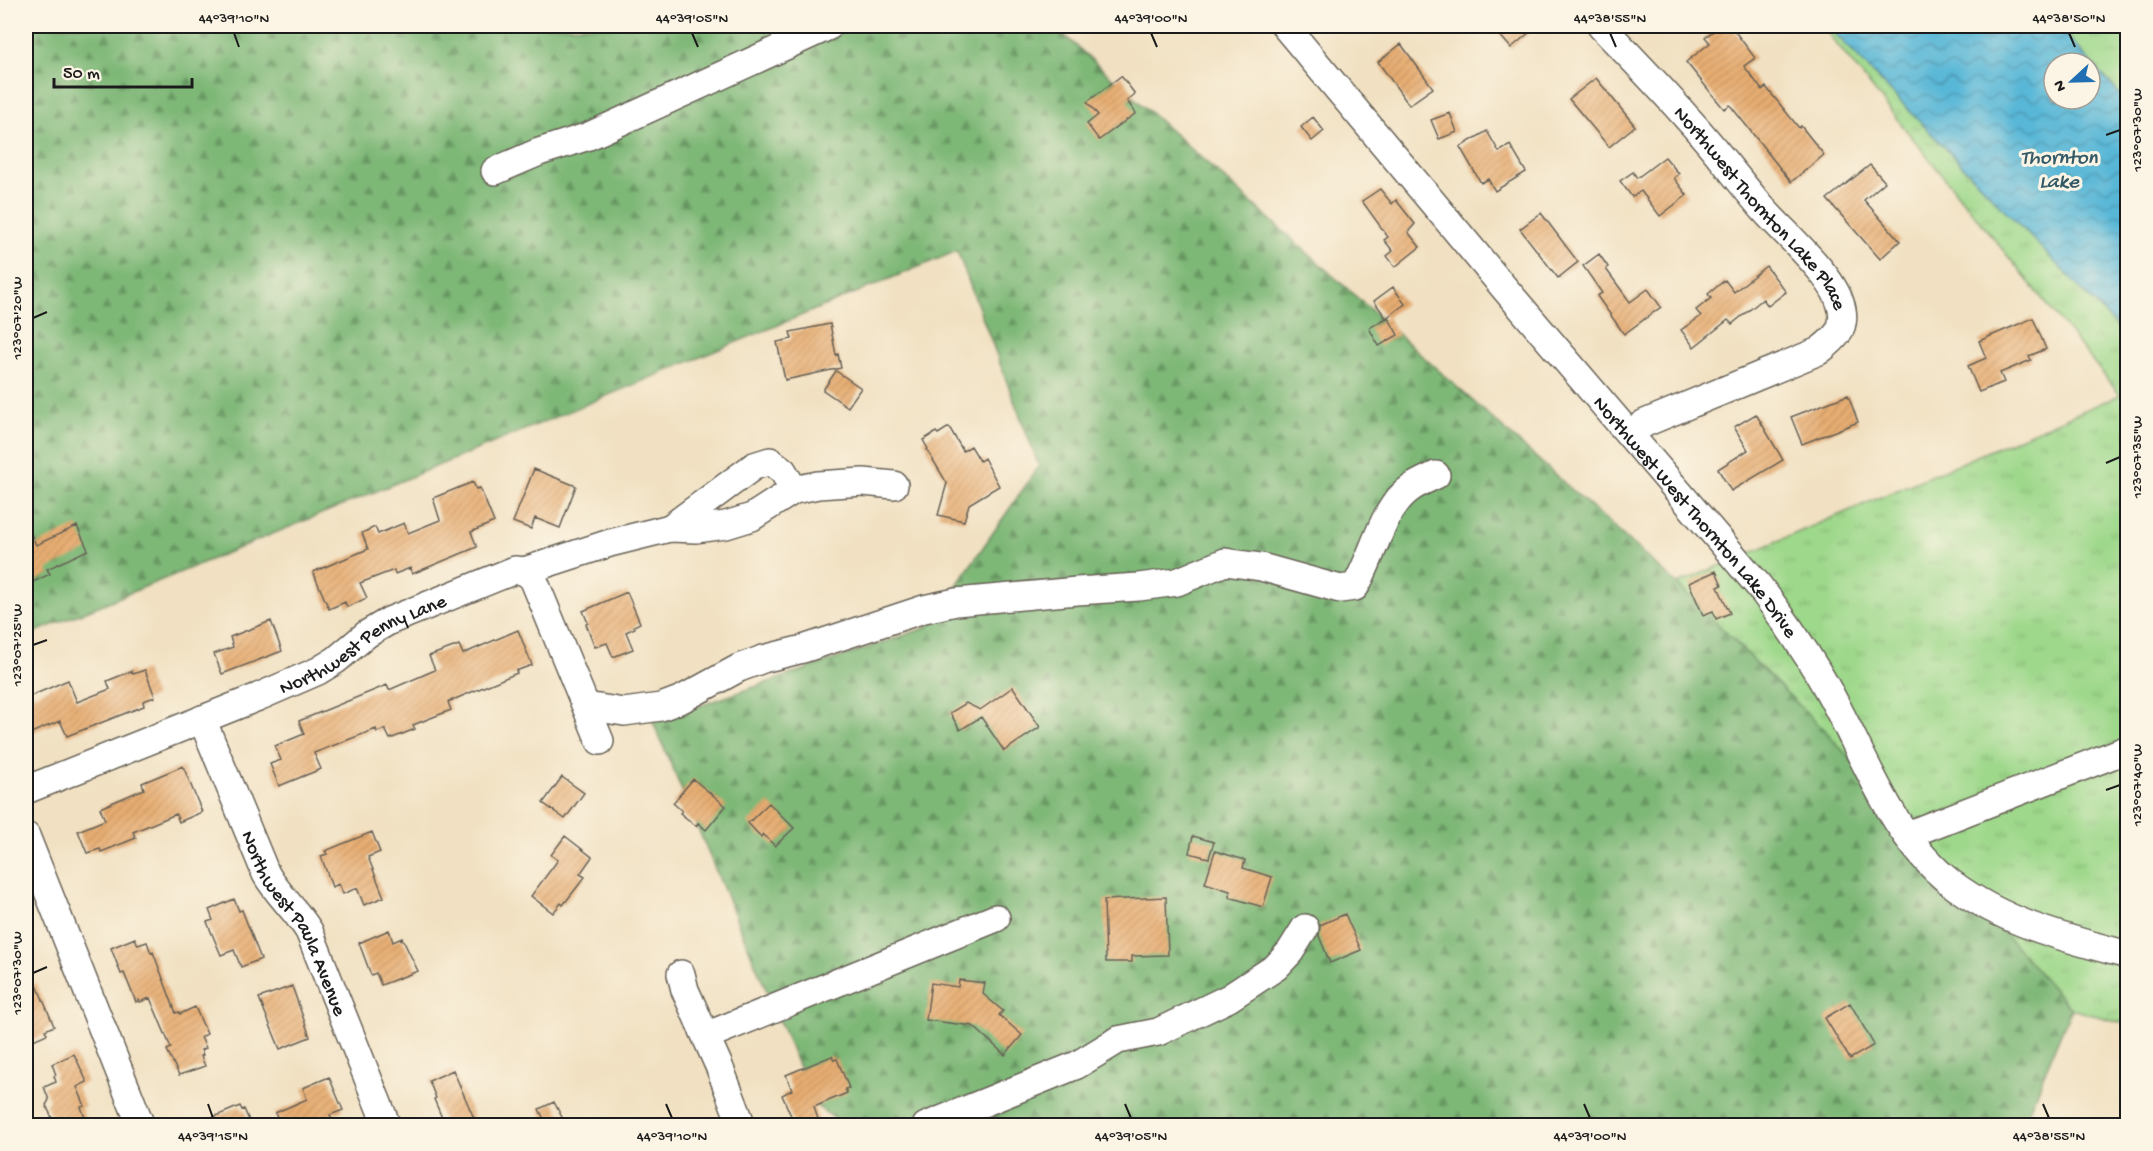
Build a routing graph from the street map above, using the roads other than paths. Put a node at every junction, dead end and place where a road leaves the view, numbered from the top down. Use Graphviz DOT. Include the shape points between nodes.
graph roads {
  1 [pos="829,26"];
  2 [pos="1285,26"];
  3 [pos="1600,26"];
  4 [pos="495,171"];
  5 [pos="1630,433"];
  6 [pos="1436,475"];
  7 [pos="894,485"];
  8 [pos="794,490"];
  9 [pos="669,528"];
  10 [pos="524,571"];
  11 [pos="585,706"];
  12 [pos="202,719"];
  13 [pos="600,741"];
  14 [pos="2127,749"];
  15 [pos="26,790"];
  16 [pos="1907,835"];
  17 [pos="26,836"];
  18 [pos="996,918"];
  19 [pos="1305,928"];
  20 [pos="2127,955"];
  21 [pos="681,974"];
  22 [pos="705,1036"];
  23 [pos="141,1125"];
  24 [pos="387,1125"];
  25 [pos="742,1125"];
  26 [pos="926,1125"];
  1 -- 4 [label="street" via="590,136"];
  2 -- 5 [label="street, Northwest West Thornton Lake Drive"];
  3 -- 5 [label="street, Northwest Thornton Lake Place" via="1688,118 1819,269 1843,312 1840,331 1819,351 1645,423"];
  5 -- 16 [label="street, Northwest West Thornton Lake Drive" via="1791,629"];
  6 -- 11 [label="street" via="1410,488 1394,504 1355,587 1340,589 1261,567 1225,562 1177,582 956,602 763,659 661,707 624,712"];
  7 -- 8 [label="street" via="863,482"];
  8 -- 9 [label="street" via="752,517 726,525"];
  8 -- 9 [label="street" via="783,471 770,461 754,466"];
  9 -- 10 [label="street, Northwest Penny Lane"];
  10 -- 11 [label="street" via="533,578"];
  10 -- 12 [label="street, Northwest Penny Lane" via="509,572 389,621 318,671"];
  11 -- 13 [label="street"];
  12 -- 15 [label="street, Northwest Penny Lane"];
  12 -- 24 [label="street, Northwest Paula Avenue" via="266,874 309,932"];
  14 -- 16 [label="street"];
  16 -- 20 [label="street, Northwest West Thornton Lake Drive" via="1937,870 1986,906 2018,922"];
  17 -- 23 [label="street"];
  18 -- 22 [label="street"];
  19 -- 26 [label="street" via="1276,968 1229,998 1158,1032 1118,1040 1077,1065"];
  21 -- 22 [label="street"];
  22 -- 25 [label="street"];
}
